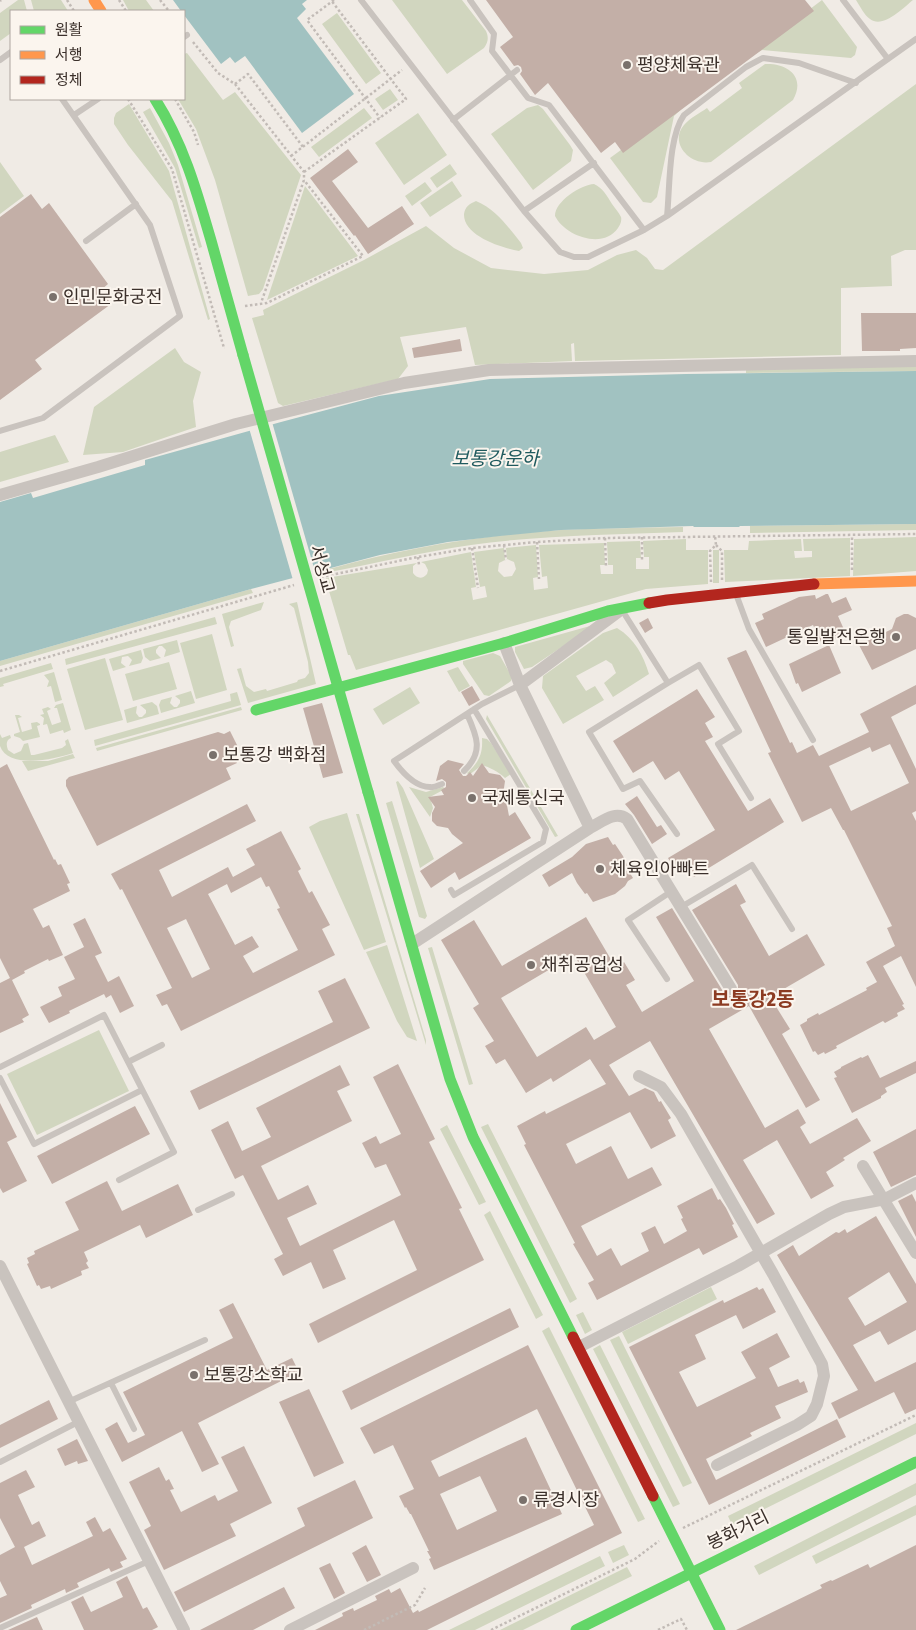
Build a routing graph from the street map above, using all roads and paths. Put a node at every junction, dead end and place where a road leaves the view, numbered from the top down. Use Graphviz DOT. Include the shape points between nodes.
graph roads {
  1 [pos="160,0"];
  2 [pos="361,0"];
  3 [pos="470,0"];
  4 [pos="843,0"];
  5 [pos="332,1"];
  6 [pos="168,10"];
  7 [pos="185,36"];
  8 [pos="916,39"];
  9 [pos="888,60"];
  10 [pos="411,63"];
  11 [pos="517,70"];
  12 [pos="509,75"];
  13 [pos="390,78"];
  14 [pos="856,83"];
  15 [pos="235,84"];
  16 [pos="365,98"];
  17 [pos="63,100"];
  18 [pos="96,100"];
  19 [pos="129,100"];
  20 [pos="156,100"];
  21 [pos="74,115"];
  22 [pos="380,118"];
  23 [pos="453,120"];
  24 [pos="302,147"];
  25 [pos="291,156"];
  26 [pos="594,163"];
  27 [pos="304,172"];
  28 [pos="304,180"];
  29 [pos="136,204"];
  30 [pos="524,211"];
  31 [pos="668,216"];
  32 [pos="644,230"];
  33 [pos="86,241"];
  34 [pos="261,303"];
  35 [pos="245,306"];
  36 [pos="224,348"];
  37 [pos="916,361"];
  38 [pos="0,431"];
  39 [pos="0,494"];
  40 [pos="852,534"];
  41 [pos="916,534"];
  42 [pos="715,536"];
  43 [pos="642,537"];
  44 [pos="605,538"];
  45 [pos="537,542"];
  46 [pos="504,545"];
  47 [pos="716,545"];
  48 [pos="472,548"];
  49 [pos="418,557"];
  50 [pos="506,560"];
  51 [pos="642,560"];
  52 [pos="419,565"];
  53 [pos="606,567"];
  54 [pos="852,576"];
  55 [pos="539,578"];
  56 [pos="316,579"];
  57 [pos="916,581"];
  58 [pos="299,583"];
  59 [pos="722,584"];
  60 [pos="711,585"];
  61 [pos="478,588"];
  62 [pos="735,593"];
  63 [pos="622,609"];
  64 [pos="504,643"];
  65 [pos="0,671"];
  66 [pos="668,683"];
  67 [pos="520,686"];
  68 [pos="474,709"];
  69 [pos="256,710"];
  70 [pos="467,714"];
  71 [pos="813,740"];
  72 [pos="464,771"];
  73 [pos="442,784"];
  74 [pos="751,798"];
  75 [pos="590,828"];
  76 [pos="677,834"];
  77 [pos="451,890"];
  78 [pos="672,891"];
  79 [pos="681,907"];
  80 [pos="792,929"];
  81 [pos="412,944"];
  82 [pos="667,979"];
  83 [pos="731,989"];
  84 [pos="162,1045"];
  85 [pos="128,1062"];
  86 [pos="0,1067"];
  87 [pos="639,1076"];
  88 [pos="0,1078"];
  89 [pos="142,1090"];
  90 [pos="863,1166"];
  91 [pos="119,1180"];
  92 [pos="916,1183"];
  93 [pos="232,1194"];
  94 [pos="885,1199"];
  95 [pos="198,1210"];
  96 [pos="761,1253"];
  97 [pos="916,1253"];
  98 [pos="0,1266"];
  99 [pos="205,1340"];
  100 [pos="579,1347"];
  101 [pos="111,1382"];
  102 [pos="68,1402"];
  103 [pos="916,1415"];
  104 [pos="78,1422"];
  105 [pos="134,1428"];
  106 [pos="0,1462"];
  107 [pos="916,1462"];
  108 [pos="717,1465"];
  109 [pos="672,1534"];
  110 [pos="149,1561"];
  111 [pos="413,1568"];
  112 [pos="691,1573"];
  113 [pos="425,1588"];
  114 [pos="0,1628"];
  115 [pos="182,1630"];
  116 [pos="290,1630"];
  117 [pos="364,1630"];
  118 [pos="491,1630"];
  119 [pos="576,1630"];
  120 [pos="658,1630"];
  121 [pos="687,1630"];
  122 [pos="720,1630"];
  1 -- 6 [label="path"];
  2 -- 10 [label="lane"];
  3 -- 12 [label="lane" via="494,34 492,51"];
  4 -- 9 [label="lane"];
  5 -- 13 [label="path"];
  5 -- 16 [label="path" via="307,20"];
  7 -- 15 [label="path" via="218,73"];
  8 -- 9 [label="lane"];
  9 -- 14 [label="lane"];
  10 -- 13 [label="path"];
  10 -- 23 [label="lane"];
  11 -- 12 [label="lane"];
  12 -- 23 [label="lane"];
  12 -- 26 [label="lane" via="528,98 549,105"];
  13 -- 16 [label="path"];
  13 -- 22 [label="path" via="406,99"];
  14 -- 31 [label="lane"];
  14 -- 31 [label="lane" via="776,58 763,58 746,67 678,123 672,152"];
  15 -- 24 [label="path" via="248,74"];
  15 -- 25 [label="path"];
  16 -- 22 [label="path"];
  16 -- 24 [label="path"];
  17 -- 21 [label="lane"];
  18 -- 21 [label="lane"];
  19 -- 36 [label="path" via="172,169"];
  20 -- 81 [label="street, 서성교, bridge" via="170,123 195,185"];
  21 -- 29 [label="lane"];
  22 -- 27 [label="path"];
  23 -- 30 [label="lane"];
  24 -- 25 [label="path"];
  25 -- 27 [label="path"];
  26 -- 30 [label="lane"];
  26 -- 32 [label="lane"];
  27 -- 28 [label="path"];
  28 -- 34 [label="path"];
  28 -- 34 [label="path" via="363,256 267,303"];
  29 -- 33 [label="lane"];
  29 -- 38 [label="lane" via="150,225 180,316 44,418"];
  30 -- 32 [label="lane" via="560,252 574,257 588,257"];
  31 -- 32 [label="lane"];
  34 -- 35 [label="path"];
  37 -- 39 [label="street" via="489,370 404,382 236,424"];
  40 -- 41 [label="path"];
  40 -- 42 [label="path"];
  40 -- 54 [label="path"];
  42 -- 43 [label="path"];
  42 -- 47 [label="path"];
  43 -- 44 [label="path"];
  43 -- 51 [label="path"];
  44 -- 45 [label="path"];
  44 -- 53 [label="path"];
  45 -- 46 [label="path"];
  45 -- 55 [label="path"];
  46 -- 48 [label="path"];
  46 -- 50 [label="path"];
  47 -- 59 [label="path" via="722,551"];
  47 -- 60 [label="path" via="710,551"];
  48 -- 49 [label="path"];
  48 -- 61 [label="path"];
  49 -- 52 [label="path"];
  49 -- 56 [label="path"];
  57 -- 62 [label="street" via="819,584"];
  58 -- 65 [label="path"];
  62 -- 63 [label="street" via="667,600"];
  62 -- 71 [label="lane" via="749,629"];
  63 -- 64 [label="street"];
  63 -- 66 [label="lane"];
  63 -- 67 [label="street"];
  64 -- 67 [label="street"];
  64 -- 69 [label="street"];
  66 -- 74 [label="lane" via="699,665 739,731 718,744"];
  66 -- 76 [label="lane" via="589,732 623,789 640,781"];
  67 -- 68 [label="lane"];
  67 -- 75 [label="street"];
  68 -- 70 [label="lane"];
  68 -- 77 [label="lane" via="546,829 543,842 454,895"];
  70 -- 72 [label="lane" via="477,753"];
  70 -- 73 [label="lane" via="394,761 406,775 422,785 430,788"];
  75 -- 78 [label="street" via="621,815"];
  75 -- 81 [label="street"];
  78 -- 79 [label="street"];
  78 -- 82 [label="lane" via="628,920"];
  79 -- 80 [label="lane" via="752,865"];
  79 -- 83 [label="street"];
  81 -- 100 [label="street, 서성교" via="458,1102"];
  84 -- 85 [label="lane"];
  85 -- 86 [label="lane" via="104,1015"];
  85 -- 89 [label="lane"];
  87 -- 96 [label="street" via="661,1087 681,1114"];
  88 -- 89 [label="lane" via="34,1144"];
  89 -- 91 [label="lane" via="174,1152"];
  90 -- 94 [label="street"];
  92 -- 94 [label="street"];
  93 -- 95 [label="lane"];
  94 -- 96 [label="street" via="844,1207"];
  94 -- 97 [label="street"];
  96 -- 100 [label="street"];
  96 -- 108 [label="street" via="822,1364 824,1376 811,1416"];
  98 -- 102 [label="street"];
  99 -- 101 [label="lane"];
  100 -- 109 [label="street, 서성교"];
  101 -- 102 [label="lane"];
  101 -- 105 [label="lane"];
  102 -- 104 [label="street"];
  103 -- 109 [label="path"];
  104 -- 106 [label="lane"];
  104 -- 110 [label="street"];
  107 -- 112 [label="street, 봉화거리"];
  109 -- 112 [label="street, 서성교"];
  109 -- 118 [label="path" via="635,1559"];
  110 -- 114 [label="lane"];
  110 -- 115 [label="street"];
  111 -- 116 [label="street"];
  112 -- 119 [label="street, 봉화거리"];
  112 -- 122 [label="street, 서성교"];
  113 -- 117 [label="path" via="415,1605"];
  120 -- 121 [label="path" via="681,1619"];
}
